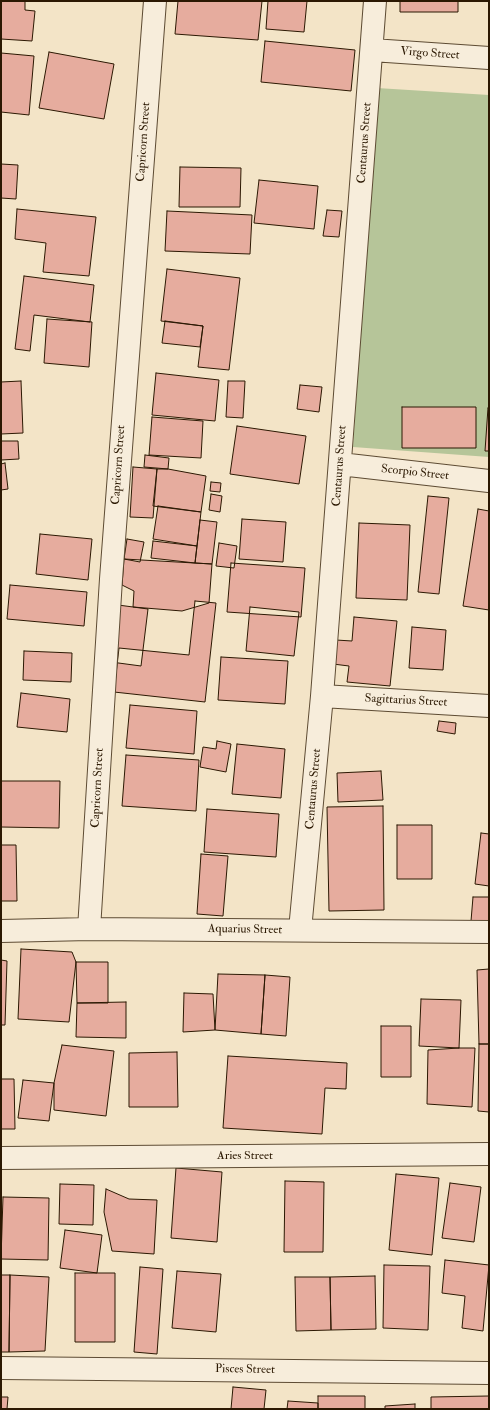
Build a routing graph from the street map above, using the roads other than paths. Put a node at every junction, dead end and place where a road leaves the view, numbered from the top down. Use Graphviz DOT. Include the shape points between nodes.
graph roads {
  1 [pos="155,1"];
  2 [pos="375,1"];
  3 [pos="372,50"];
  4 [pos="489,58"];
  5 [pos="340,464"];
  6 [pos="489,481"];
  7 [pos="322,696"];
  8 [pos="489,706"];
  9 [pos="89,929"];
  10 [pos="300,930"];
  11 [pos="1,931"];
  12 [pos="489,932"];
  13 [pos="489,1154"];
  14 [pos="1,1158"];
  15 [pos="1,1368"];
  16 [pos="489,1373"];
  1 -- 9 [label="street, Capricorn Street" via="111,579"];
  2 -- 3 [label="street, Centaurus Street"];
  3 -- 4 [label="street, Virgo Street"];
  3 -- 5 [label="street, Centaurus Street"];
  5 -- 6 [label="street, Scorpio Street"];
  5 -- 7 [label="street, Centaurus Street"];
  7 -- 8 [label="street, Sagittarius Street"];
  7 -- 10 [label="street, Centaurus Street"];
  9 -- 10 [label="street, Aquarius Street"];
  9 -- 11 [label="street, Aquarius Street"];
  10 -- 12 [label="street, Aquarius Street"];
  13 -- 14 [label="street, Aries Street"];
  15 -- 16 [label="street, Pisces Street"];
}
